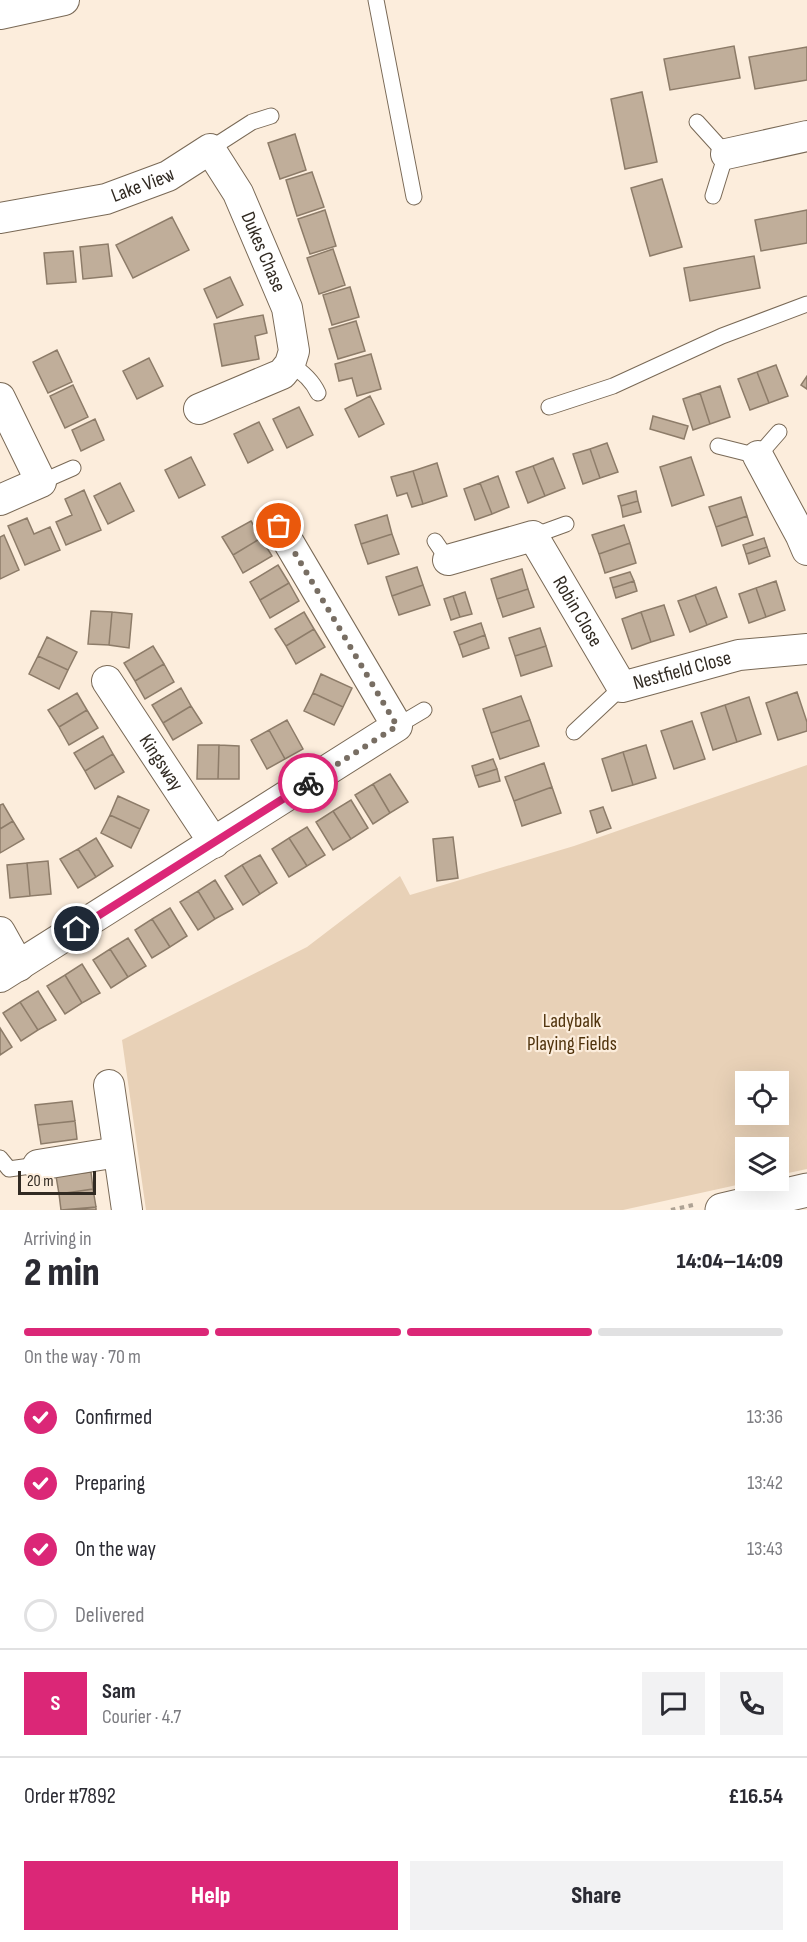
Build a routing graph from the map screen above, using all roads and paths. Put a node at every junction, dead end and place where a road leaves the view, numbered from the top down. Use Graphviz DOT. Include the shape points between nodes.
graph roads {
  1 [pos="64,0"];
  2 [pos="376,0"];
  3 [pos="0,14"];
  4 [pos="271,116"];
  5 [pos="697,122"];
  6 [pos="807,136"];
  7 [pos="210,149"];
  8 [pos="726,154"];
  9 [pos="713,196"];
  10 [pos="414,197"];
  11 [pos="0,218"];
  12 [pos="807,304"];
  13 [pos="290,364"];
  14 [pos="318,393"];
  15 [pos="0,398"];
  16 [pos="549,407"];
  17 [pos="199,409"];
  18 [pos="779,432"];
  19 [pos="718,446"];
  20 [pos="758,456"];
  21 [pos="73,468"];
  22 [pos="40,482"];
  23 [pos="0,500"];
  24 [pos="566,524"];
  25 [pos="279,526"];
  26 [pos="532,536"];
  27 [pos="442,550"];
  28 [pos="807,550"];
  29 [pos="807,649"];
  30 [pos="107,681"];
  31 [pos="622,687"];
  32 [pos="424,710"];
  33 [pos="397,726"];
  34 [pos="574,732"];
  35 [pos="214,843"];
  36 [pos="0,932"];
  37 [pos="9,972"];
  38 [pos="109,1085"];
  39 [pos="118,1152"];
  40 [pos="0,1158"];
  41 [pos="38,1165"];
  42 [pos="807,1190"];
  43 [pos="127,1210"];
  44 [pos="722,1210"];
  1 -- 3 [label="street"];
  2 -- 10 [label="lane"];
  4 -- 7 [label="lane, Lake View" via="252,122"];
  5 -- 8 [label="lane"];
  6 -- 8 [label="street"];
  7 -- 11 [label="street, Lake View" via="168,176 106,199"];
  7 -- 13 [label="street, Dukes Chase" via="238,193 279,284 294,351"];
  8 -- 9 [label="lane"];
  12 -- 16 [label="lane" via="722,336 613,386"];
  13 -- 14 [label="lane" via="313,382"];
  13 -- 17 [label="street" via="282,374"];
  15 -- 22 [label="street"];
  18 -- 20 [label="lane"];
  19 -- 20 [label="lane"];
  20 -- 28 [label="street"];
  21 -- 22 [label="lane"];
  22 -- 23 [label="street"];
  24 -- 26 [label="lane"];
  25 -- 33 [label="street"];
  26 -- 27 [label="street"];
  26 -- 31 [label="street, Robin Close"];
  29 -- 31 [label="street, Nestfield Close" via="739,655"];
  30 -- 35 [label="street, Kingsway"];
  31 -- 34 [label="lane, Nestfield Close"];
  32 -- 33 [label="lane"];
  33 -- 35 [label="street"];
  35 -- 37 [label="street"];
  36 -- 37 [label="street"];
  38 -- 39 [label="street"];
  39 -- 41 [label="street"];
  39 -- 43 [label="street"];
  40 -- 41 [label="lane" via="9,1169"];
  42 -- 44 [label="street"];
}
